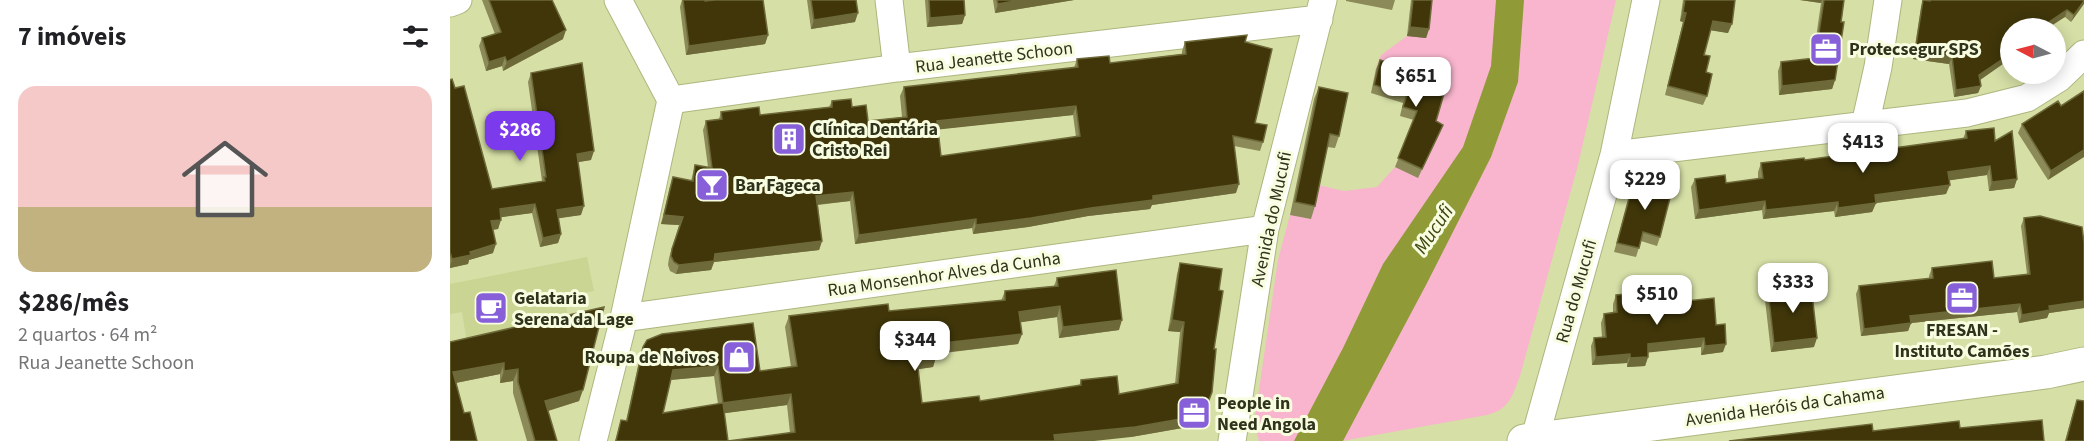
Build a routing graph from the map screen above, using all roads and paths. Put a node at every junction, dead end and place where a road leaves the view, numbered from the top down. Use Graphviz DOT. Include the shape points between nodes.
graph roads {
  1 [pos="458,0"];
  2 [pos="618,0"];
  3 [pos="890,0"];
  4 [pos="1646,0"];
  5 [pos="1888,0"];
  6 [pos="450,3"];
  7 [pos="1321,9"];
  8 [pos="2084,54"];
  9 [pos="897,68"];
  10 [pos="671,100"];
  11 [pos="1865,125"];
  12 [pos="1614,154"];
  13 [pos="1265,229"];
  14 [pos="624,318"];
  15 [pos="2084,364"];
  16 [pos="2046,372"];
  17 [pos="2084,375"];
  18 [pos="593,441"];
  19 [pos="1232,441"];
  20 [pos="1531,441"];
  1 -- 6 [label="street"];
  2 -- 10 [label="street"];
  3 -- 9 [label="street"];
  4 -- 12 [label="street, Rua do Mucufi"];
  5 -- 11 [label="street"];
  7 -- 9 [label="street, Rua Jeanette Schoon"];
  7 -- 13 [label="street, Avenida do Mucufi"];
  8 -- 11 [label="street" via="2059,78 2027,98 1967,113"];
  9 -- 10 [label="street, Rua Jeanette Schoon"];
  10 -- 14 [label="street"];
  11 -- 12 [label="street"];
  12 -- 20 [label="street, Rua do Mucufi"];
  13 -- 14 [label="street, Rua Monsenhor Alves da Cunha"];
  13 -- 19 [label="street, Avenida do Mucufi"];
  14 -- 18 [label="street"];
  15 -- 16 [label="street, Avenida Heróis da Cahama"];
  16 -- 17 [label="street, Avenida Heróis da Cahama"];
  16 -- 20 [label="street, Avenida Heróis da Cahama"];
}
